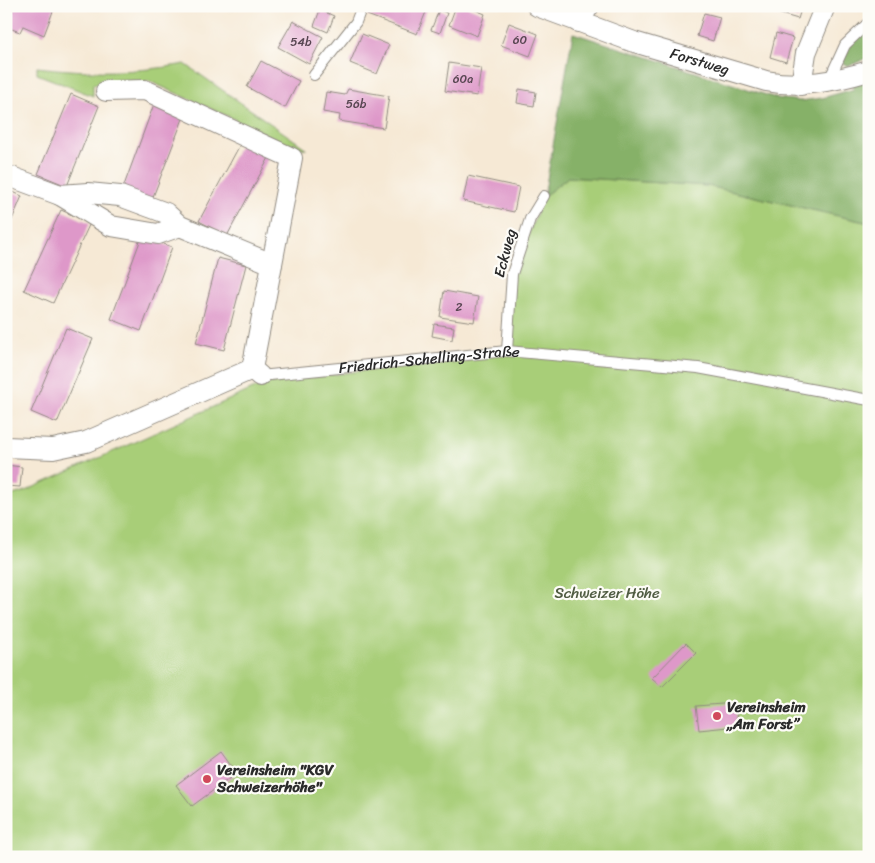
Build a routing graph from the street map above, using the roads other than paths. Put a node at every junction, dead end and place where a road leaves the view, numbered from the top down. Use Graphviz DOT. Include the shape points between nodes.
graph roads {
  1 [pos="362,6"];
  2 [pos="537,6"];
  3 [pos="825,6"];
  4 [pos="584,14"];
  5 [pos="869,22"];
  6 [pos="869,71"];
  7 [pos="314,75"];
  8 [pos="829,81"];
  9 [pos="801,85"];
  10 [pos="106,91"];
  11 [pos="6,175"];
  12 [pos="60,195"];
  13 [pos="544,196"];
  14 [pos="180,226"];
  15 [pos="272,264"];
  16 [pos="507,351"];
  17 [pos="256,373"];
  18 [pos="869,400"];
  19 [pos="6,447"];
  1 -- 7 [label="lane" via="356,22"];
  2 -- 4 [label="street, Forstweg"];
  3 -- 9 [label="street" via="806,53"];
  4 -- 9 [label="street, Forstweg" via="634,42 766,82"];
  5 -- 8 [label="lane" via="845,46"];
  6 -- 8 [label="street, Forstweg"];
  8 -- 9 [label="street, Forstweg"];
  10 -- 15 [label="street" via="145,90 292,158"];
  11 -- 12 [label="street"];
  12 -- 14 [label="street" via="120,196 166,213"];
  12 -- 14 [label="street" via="110,226 158,234"];
  13 -- 16 [label="lane, Eckweg" via="530,219 512,274"];
  14 -- 15 [label="street"];
  15 -- 17 [label="street"];
  16 -- 17 [label="lane, Friedrich-Schelling-Straße"];
  16 -- 18 [label="lane, Friedrich-Schelling-Straße" via="698,368"];
  17 -- 19 [label="street, Friedrich-Schelling-Straße" via="86,442 53,449"];
}
